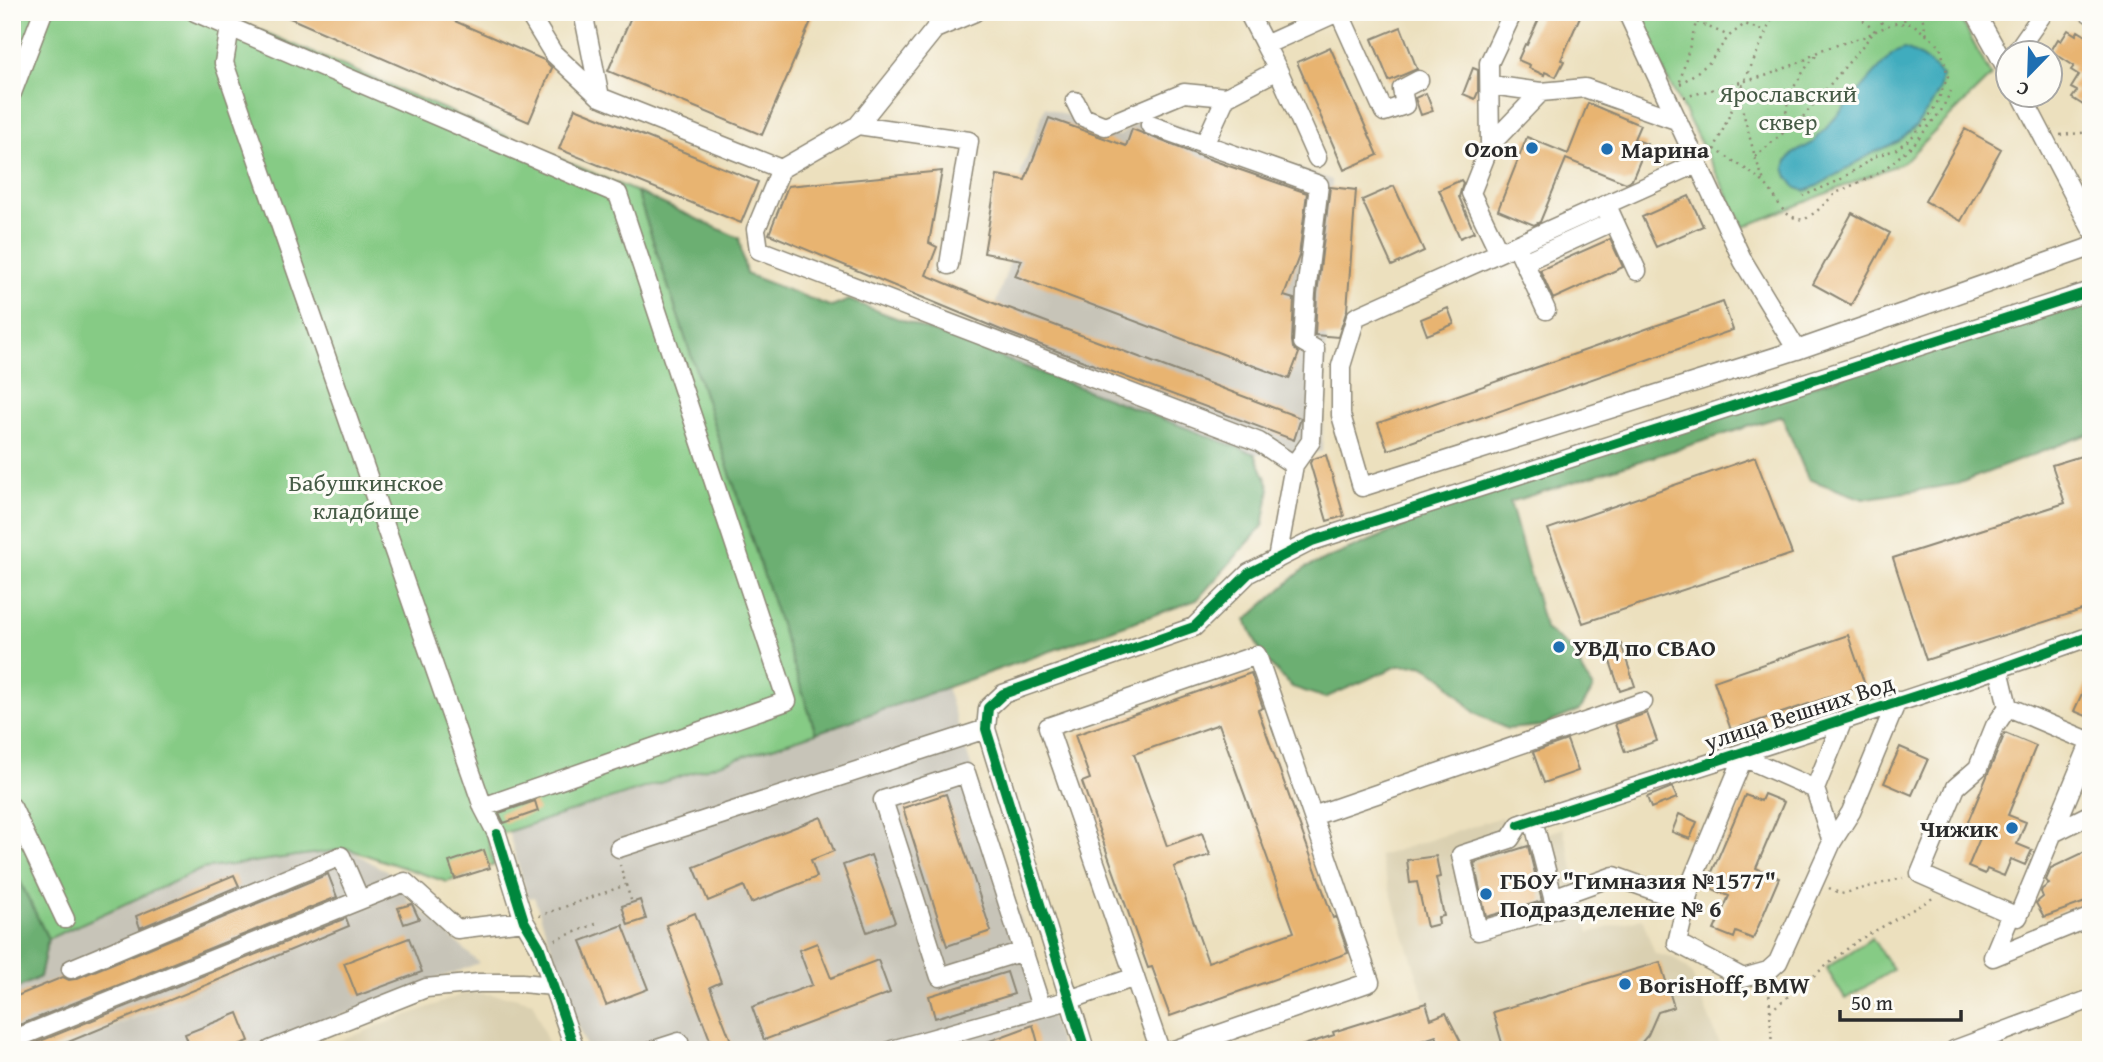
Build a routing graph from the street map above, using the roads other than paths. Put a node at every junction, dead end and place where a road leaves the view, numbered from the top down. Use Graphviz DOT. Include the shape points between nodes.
graph roads {
  1 [pos="43,12"];
  2 [pos="195,12"];
  3 [pos="528,12"];
  4 [pos="583,12"];
  5 [pos="975,12"];
  6 [pos="1248,12"];
  7 [pos="1338,12"];
  8 [pos="1513,12"];
  9 [pos="1626,12"];
  10 [pos="1975,12"];
  11 [pos="2044,12"];
  12 [pos="230,27"];
  13 [pos="2027,38"];
  14 [pos="1994,40"];
  15 [pos="1265,45"];
  16 [pos="1278,71"];
  17 [pos="1419,80"];
  18 [pos="1491,85"];
  19 [pos="1541,92"];
  20 [pos="12,93"];
  21 [pos="600,97"];
  22 [pos="1226,97"];
  23 [pos="1076,100"];
  24 [pos="2028,108"];
  25 [pos="1676,120"];
  26 [pos="858,125"];
  27 [pos="1150,125"];
  28 [pos="1204,145"];
  29 [pos="1490,145"];
  30 [pos="1317,158"];
  31 [pos="1695,161"];
  32 [pos="781,169"];
  33 [pos="1610,213"];
  34 [pos="2091,228"];
  35 [pos="1516,245"];
  36 [pos="2091,247"];
  37 [pos="1499,252"];
  38 [pos="1524,262"];
  39 [pos="949,265"];
  40 [pos="1637,271"];
  41 [pos="2091,291"];
  42 [pos="1546,310"];
  43 [pos="1797,350"];
  44 [pos="1294,465"];
  45 [pos="1277,559"];
  46 [pos="2091,636"];
  47 [pos="1999,669"];
  48 [pos="1897,701"];
  49 [pos="1643,702"];
  50 [pos="2008,707"];
  51 [pos="1843,720"];
  52 [pos="986,729"];
  53 [pos="2091,742"];
  54 [pos="1744,754"];
  55 [pos="1815,789"];
  56 [pos="12,807"];
  57 [pos="483,807"];
  58 [pos="2091,814"];
  59 [pos="1313,816"];
  60 [pos="1526,822"];
  61 [pos="2053,833"];
  62 [pos="1832,842"];
  63 [pos="620,848"];
  64 [pos="1553,898"];
  65 [pos="360,900"];
  66 [pos="1686,902"];
  67 [pos="2011,914"];
  68 [pos="2091,917"];
  69 [pos="65,919"];
  70 [pos="524,921"];
  71 [pos="1023,951"];
  72 [pos="71,969"];
  73 [pos="1135,977"];
  74 [pos="553,986"];
  75 [pos="2091,999"];
  76 [pos="1069,1000"];
  77 [pos="1041,1007"];
  78 [pos="12,1040"];
  79 [pos="951,1042"];
  80 [pos="278,1048"];
  81 [pos="575,1050"];
  82 [pos="654,1050"];
  83 [pos="681,1050"];
  84 [pos="892,1050"];
  85 [pos="1085,1050"];
  86 [pos="1160,1050"];
  87 [pos="1174,1050"];
  88 [pos="1954,1050"];
  1 -- 20 [label="street"];
  2 -- 12 [label="street"];
  3 -- 21 [label="street" via="553,53"];
  4 -- 21 [label="street"];
  5 -- 26 [label="street" via="936,29"];
  6 -- 15 [label="street"];
  7 -- 15 [label="street"];
  7 -- 17 [label="street" via="1384,112 1405,105 1402,89"];
  8 -- 18 [label="street" via="1489,63"];
  9 -- 25 [label="street"];
  10 -- 14 [label="street"];
  11 -- 13 [label="street"];
  12 -- 57 [label="street" via="224,63"];
  12 -- 57 [label="street" via="618,194 783,688 787,701"];
  15 -- 16 [label="street"];
  16 -- 22 [label="street"];
  16 -- 30 [label="street"];
  18 -- 19 [label="street"];
  18 -- 29 [label="street"];
  19 -- 25 [label="street" via="1585,88"];
  19 -- 29 [label="street"];
  21 -- 32 [label="street"];
  22 -- 23 [label="street" via="1184,93 1105,126 1083,117"];
  22 -- 28 [label="street"];
  24 -- 34 [label="street"];
  25 -- 31 [label="street"];
  26 -- 32 [label="street"];
  26 -- 39 [label="street" via="969,141"];
  27 -- 28 [label="street"];
  28 -- 44 [label="street" via="1320,185 1303,342 1315,349 1311,441"];
  29 -- 37 [label="street" via="1471,194"];
  31 -- 33 [label="street"];
  31 -- 43 [label="street" via="1743,261"];
  32 -- 44 [label="street" via="756,229 760,250 1259,442"];
  33 -- 35 [label="street"];
  33 -- 38 [label="street"];
  33 -- 40 [label="street"];
  35 -- 37 [label="street"];
  35 -- 38 [label="street"];
  36 -- 43 [label="street"];
  37 -- 43 [label="street" via="1356,317 1341,366 1341,415 1362,487"];
  38 -- 42 [label="street"];
  41 -- 45 [label="street" via="1312,541"];
  44 -- 45 [label="street"];
  45 -- 52 [label="street" via="1249,573 1194,626 1003,694 988,708"];
  46 -- 47 [label="street, улица Вешних Вод"];
  47 -- 48 [label="street, улица Вешних Вод"];
  47 -- 50 [label="street"];
  48 -- 51 [label="street, улица Вешних Вод"];
  48 -- 62 [label="street" via="1851,812"];
  49 -- 59 [label="street"];
  50 -- 53 [label="street"];
  50 -- 67 [label="street" via="1978,768 1956,787 1920,874"];
  51 -- 54 [label="street, улица Вешних Вод"];
  51 -- 55 [label="street"];
  52 -- 63 [label="street"];
  52 -- 76 [label="street"];
  53 -- 61 [label="street"];
  54 -- 55 [label="street"];
  54 -- 60 [label="street, улица Вешних Вод"];
  54 -- 66 [label="street"];
  55 -- 62 [label="street"];
  56 -- 69 [label="street"];
  57 -- 70 [label="street" via="497,835"];
  58 -- 61 [label="street"];
  59 -- 73 [label="street" via="1257,655 1048,727"];
  59 -- 87 [label="street" via="1370,982"];
  60 -- 64 [label="street"];
  60 -- 64 [label="street, улица Вешних Вод" via="1510,839 1461,855 1478,931 1556,909"];
  61 -- 67 [label="street" via="2018,917"];
  62 -- 66 [label="street" via="1778,962 1768,971 1743,978 1677,943"];
  64 -- 66 [label="street" via="1614,876"];
  65 -- 70 [label="street" via="405,882 457,929"];
  65 -- 72 [label="street" via="341,856"];
  65 -- 78 [label="street"];
  67 -- 68 [label="street" via="1993,957"];
  70 -- 74 [label="street"];
  71 -- 71 [label="street" via="967,773 883,800 940,977"];
  71 -- 77 [label="street"];
  73 -- 76 [label="street"];
  73 -- 86 [label="street"];
  74 -- 80 [label="street" via="479,983 426,988"];
  74 -- 81 [label="street"];
  75 -- 88 [label="street"];
  76 -- 77 [label="street"];
  76 -- 85 [label="street"];
  77 -- 79 [label="street"];
  79 -- 84 [label="street"];
  82 -- 83 [label="street" via="679,1042"];
}
